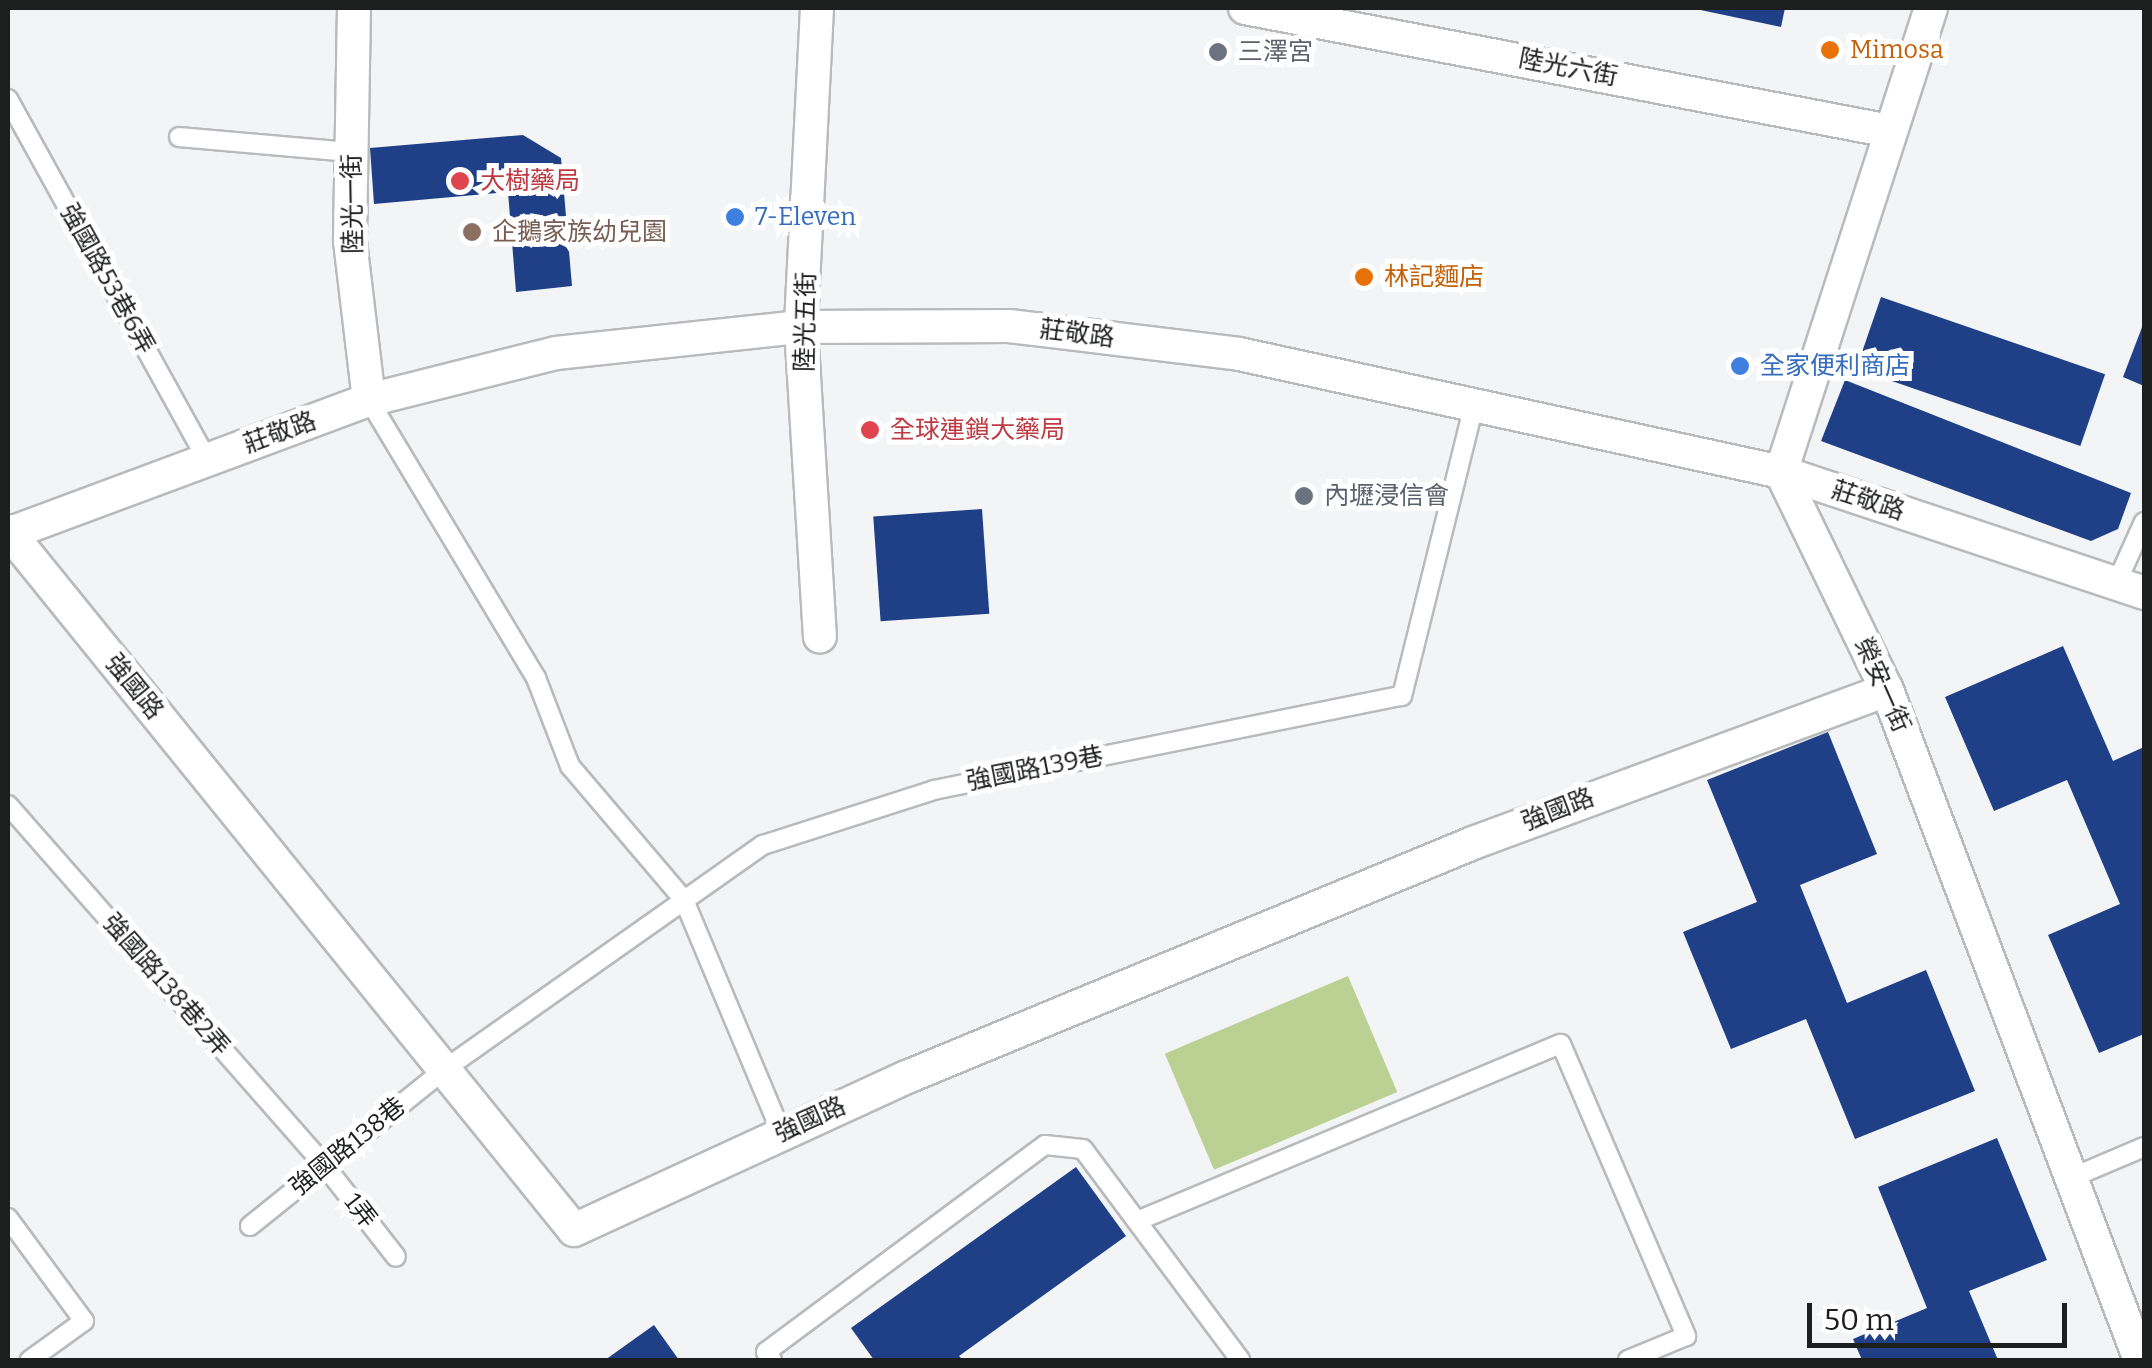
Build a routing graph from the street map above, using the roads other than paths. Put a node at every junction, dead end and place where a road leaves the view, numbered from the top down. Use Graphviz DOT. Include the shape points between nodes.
graph roads {
  1 [pos="354,8"];
  2 [pos="817,8"];
  3 [pos="1245,8"];
  4 [pos="1930,8"];
  5 [pos="8,99"];
  6 [pos="1890,130"];
  7 [pos="179,137"];
  8 [pos="352,152"];
  9 [pos="802,327"];
  10 [pos="369,400"];
  11 [pos="1474,406"];
  12 [pos="207,460"];
  13 [pos="1780,472"];
  14 [pos="2144,522"];
  15 [pos="8,533"];
  16 [pos="2130,588"];
  17 [pos="820,636"];
  18 [pos="1887,690"];
  19 [pos="8,805"];
  20 [pos="684,900"];
  21 [pos="445,1069"];
  22 [pos="781,1132"];
  23 [pos="2144,1147"];
  24 [pos="324,1166"];
  25 [pos="2071,1178"];
  26 [pos="8,1218"];
  27 [pos="1137,1221"];
  28 [pos="250,1226"];
  29 [pos="396,1257"];
  30 [pos="30,1360"];
  31 [pos="772,1360"];
  32 [pos="1240,1360"];
  33 [pos="1628,1360"];
  34 [pos="2140,1360"];
  1 -- 8 [label="street, 陸光一街"];
  2 -- 9 [label="street, 陸光五街"];
  3 -- 6 [label="street, 陸光六街"];
  4 -- 6 [label="street"];
  5 -- 12 [label="lane, 強國路53巷6弄"];
  6 -- 13 [label="street"];
  7 -- 8 [label="lane"];
  8 -- 10 [label="street, 陸光一街" via="350,241"];
  9 -- 10 [label="street, 莊敬路" via="556,353"];
  9 -- 11 [label="street, 莊敬路" via="1028,328 1239,354"];
  9 -- 17 [label="street, 陸光五街"];
  10 -- 12 [label="street, 莊敬路"];
  10 -- 20 [label="lane" via="536,678 570,766"];
  11 -- 13 [label="street, 莊敬路"];
  11 -- 20 [label="lane, 強國路139巷" via="1402,696 934,790 763,845"];
  12 -- 15 [label="street, 莊敬路"];
  13 -- 16 [label="street, 莊敬路"];
  13 -- 18 [label="street, 榮安一街"];
  14 -- 16 [label="lane"];
  15 -- 21 [label="street, 強國路"];
  18 -- 22 [label="street, 強國路" via="1473,843"];
  18 -- 25 [label="street, 榮安一街"];
  19 -- 24 [label="lane, 強國路138巷2弄"];
  20 -- 21 [label="lane, 強國路139巷"];
  20 -- 22 [label="lane"];
  21 -- 22 [label="street, 強國路" via="574,1230"];
  21 -- 24 [label="lane, 強國路138巷"];
  23 -- 25 [label="lane"];
  24 -- 28 [label="lane, 強國路138巷"];
  24 -- 29 [label="lane, 1弄"];
  25 -- 34 [label="street, 榮安一街"];
  26 -- 30 [label="lane" via="84,1321"];
  27 -- 31 [label="lane" via="1083,1148 1045,1145 766,1352"];
  27 -- 32 [label="lane"];
  27 -- 33 [label="lane" via="1561,1044 1686,1336"];
}
